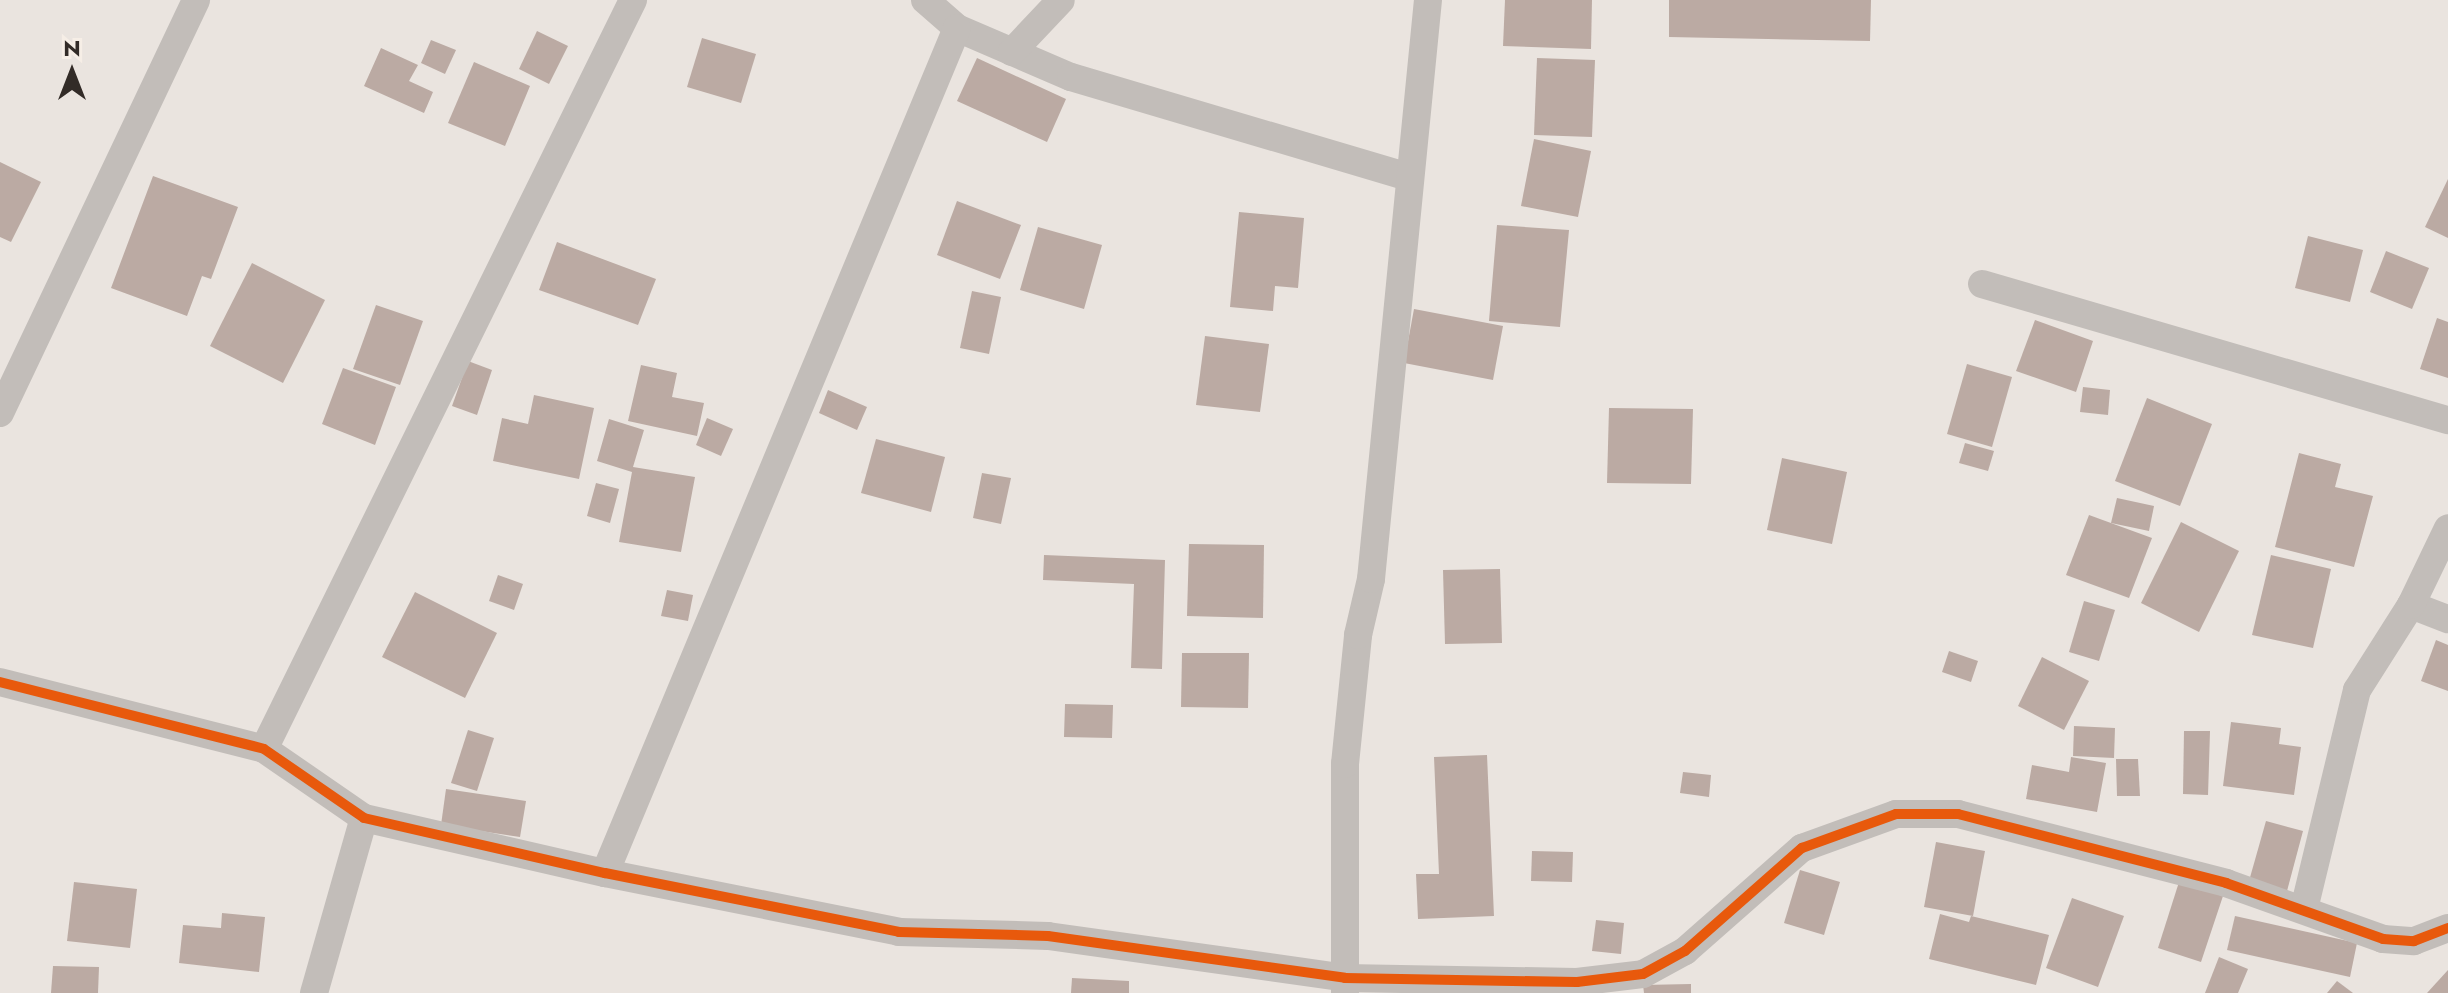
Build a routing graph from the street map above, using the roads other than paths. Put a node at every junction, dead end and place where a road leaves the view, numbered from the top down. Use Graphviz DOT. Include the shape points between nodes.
graph roads {
  1 [pos="196,0"];
  2 [pos="633,0"];
  3 [pos="925,0"];
  4 [pos="1061,0"];
  5 [pos="1428,0"];
  6 [pos="957,28"];
  7 [pos="1012,52"];
  8 [pos="1409,177"];
  9 [pos="1982,284"];
  10 [pos="0,413"];
  11 [pos="2448,420"];
  12 [pos="2448,528"];
  13 [pos="2411,605"];
  14 [pos="2448,619"];
  15 [pos="0,682"];
  16 [pos="264,749"];
  17 [pos="364,818"];
  18 [pos="605,873"];
  19 [pos="2304,909"];
  20 [pos="2448,928"];
  21 [pos="1345,985"];
  22 [pos="314,993"];
  1 -- 10 [label="street"];
  2 -- 16 [label="street"];
  3 -- 6 [label="street"];
  4 -- 7 [label="street"];
  5 -- 8 [label="street"];
  6 -- 7 [label="street"];
  6 -- 18 [label="street"];
  7 -- 8 [label="street" via="1071,77"];
  8 -- 21 [label="street" via="1371,579 1358,635 1345,764"];
  9 -- 11 [label="street"];
  12 -- 13 [label="street"];
  13 -- 14 [label="street"];
  13 -- 19 [label="street" via="2357,690"];
  15 -- 16 [label="street"];
  16 -- 17 [label="street"];
  17 -- 18 [label="street"];
  17 -- 22 [label="street"];
  18 -- 21 [label="street" via="899,932 1048,936"];
  19 -- 20 [label="street" via="2383,939 2414,941"];
  19 -- 21 [label="street" via="2226,883 1958,814 1896,814 1802,848 1685,951 1643,974 1577,982"];
}
